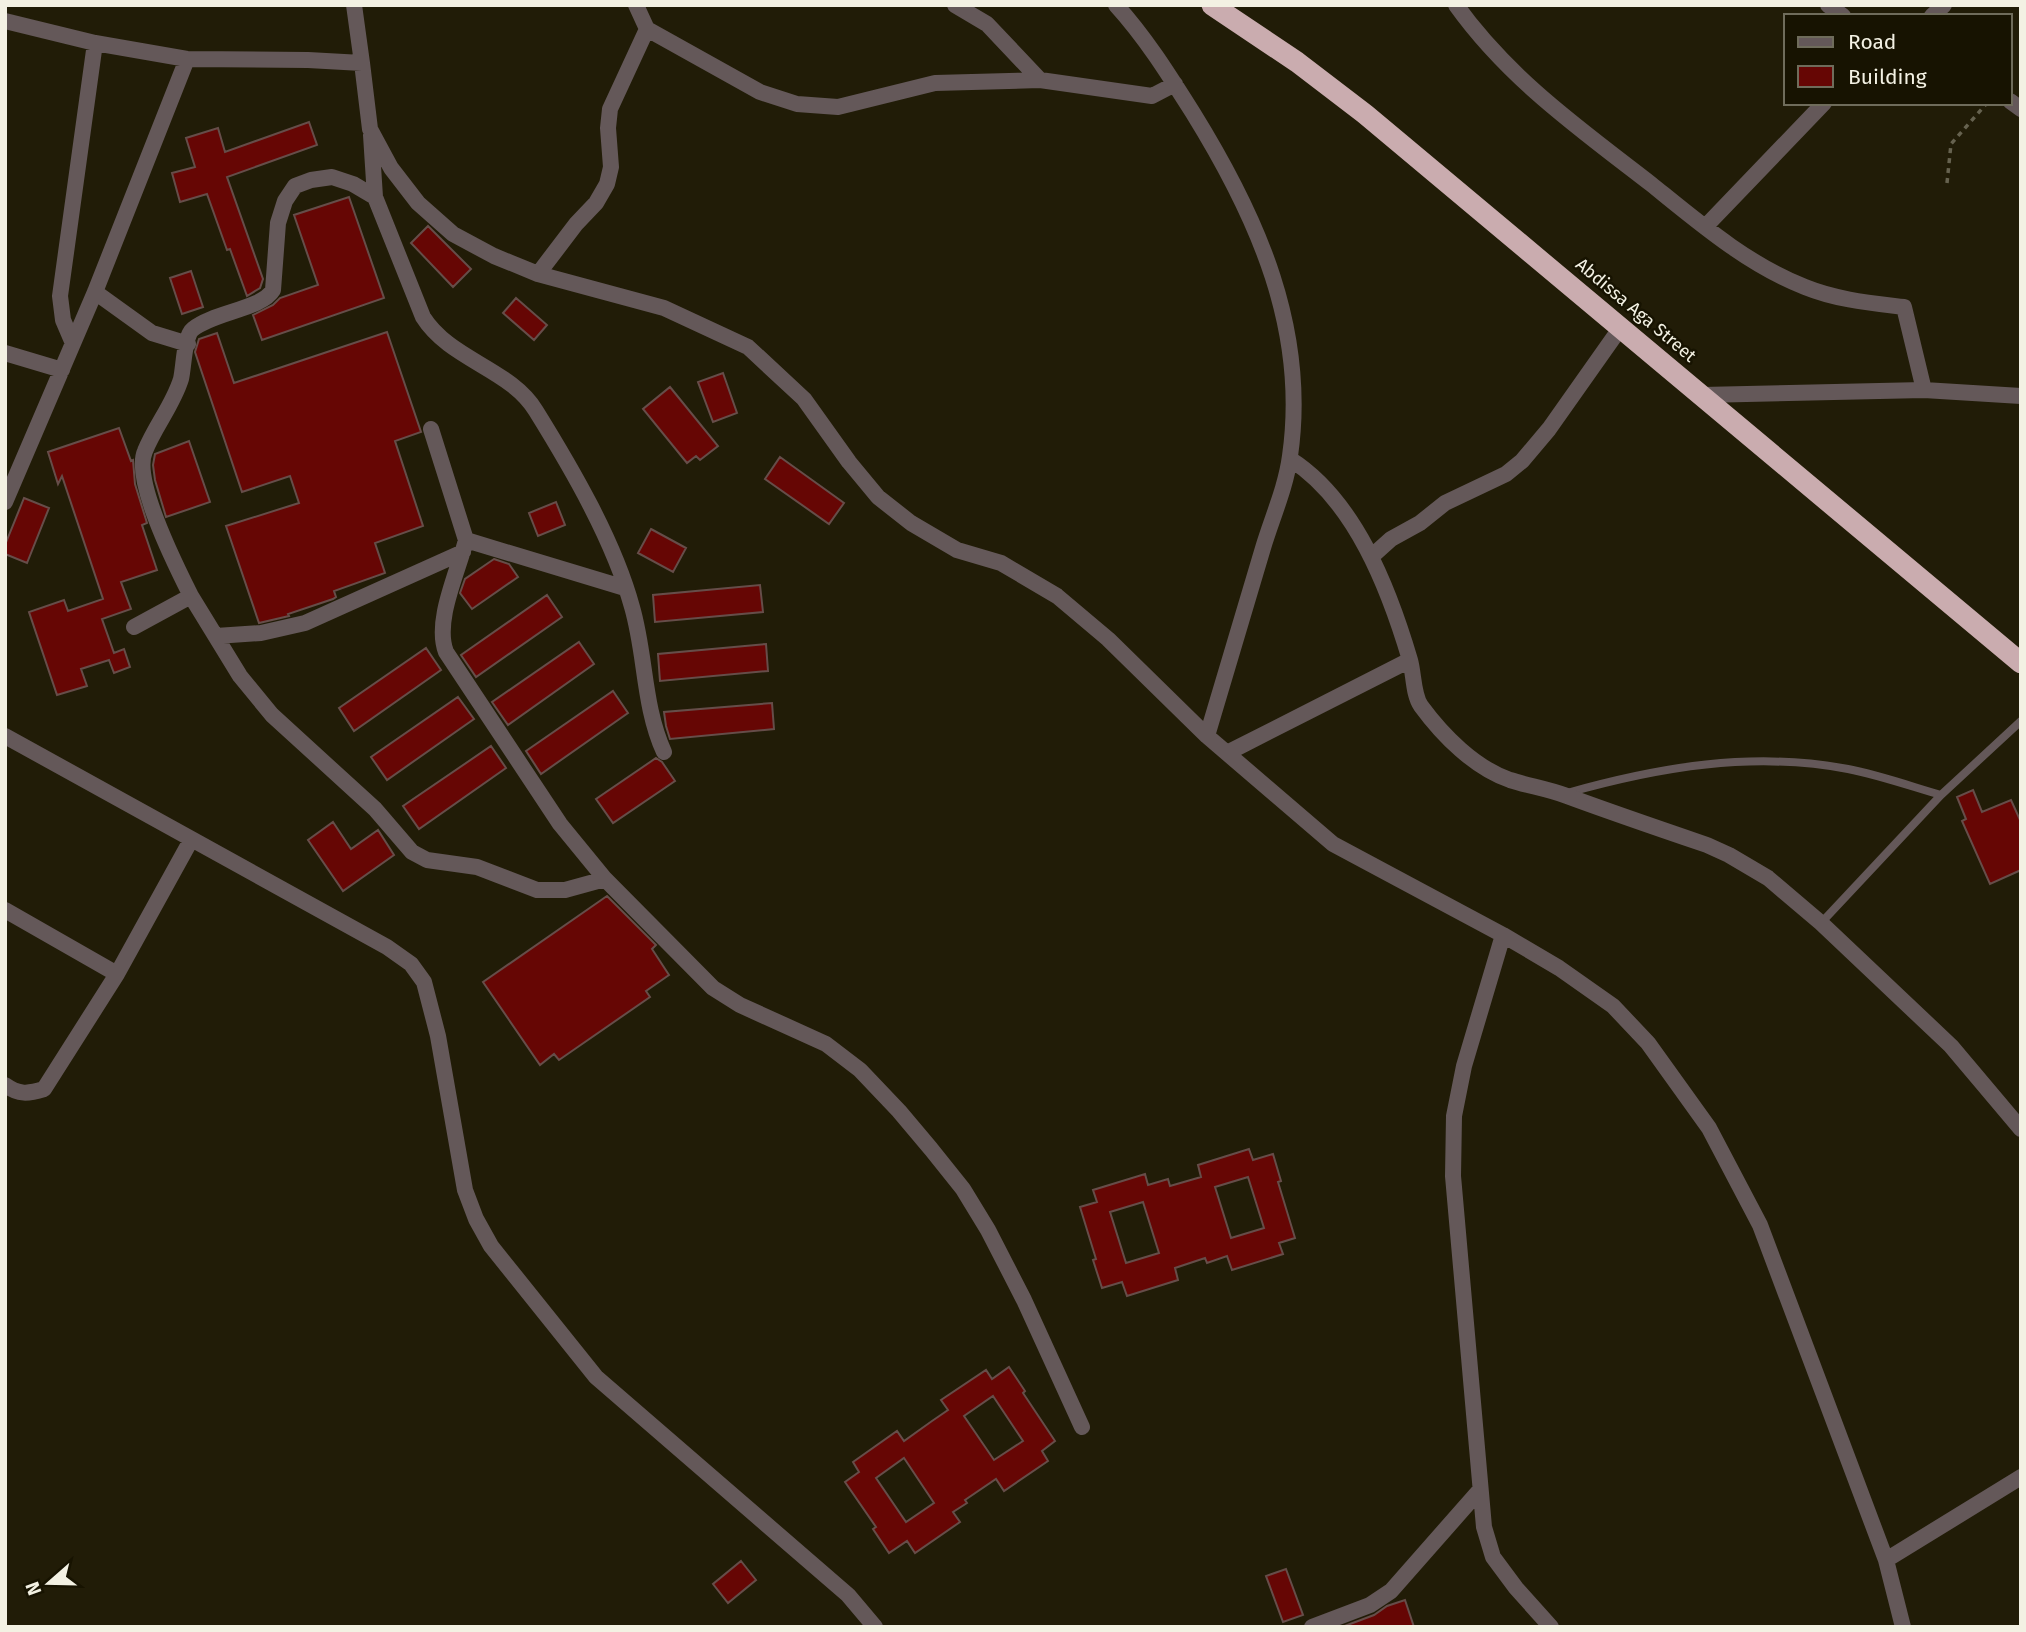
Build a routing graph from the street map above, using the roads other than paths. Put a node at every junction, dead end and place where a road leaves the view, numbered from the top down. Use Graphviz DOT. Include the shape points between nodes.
graph roads {
  1 [pos="354,5"];
  2 [pos="636,5"];
  3 [pos="955,5"];
  4 [pos="1116,5"];
  5 [pos="1212,5"];
  6 [pos="1455,5"];
  7 [pos="5,21"];
  8 [pos="647,29"];
  9 [pos="95,43"];
  10 [pos="187,59"];
  11 [pos="362,63"];
  12 [pos="1040,80"];
  13 [pos="1175,84"];
  14 [pos="1822,105"];
  15 [pos="370,129"];
  16 [pos="375,197"];
  17 [pos="1705,227"];
  18 [pos="538,274"];
  19 [pos="94,292"];
  20 [pos="1621,327"];
  21 [pos="72,341"];
  22 [pos="188,344"];
  23 [pos="5,353"];
  24 [pos="62,370"];
  25 [pos="1924,390"];
  26 [pos="1702,395"];
  27 [pos="2021,396"];
  28 [pos="431,429"];
  29 [pos="1290,459"];
  30 [pos="5,502"];
  31 [pos="464,546"];
  32 [pos="1371,557"];
  33 [pos="625,588"];
  34 [pos="191,596"];
  35 [pos="134,627"];
  36 [pos="216,636"];
  37 [pos="1410,660"];
  38 [pos="2021,663"];
  39 [pos="2021,721"];
  40 [pos="5,736"];
  41 [pos="1207,736"];
  42 [pos="664,752"];
  43 [pos="1227,753"];
  44 [pos="1563,794"];
  45 [pos="1941,795"];
  46 [pos="191,840"];
  47 [pos="605,879"];
  48 [pos="5,910"];
  49 [pos="1821,923"];
  50 [pos="1503,935"];
  51 [pos="117,974"];
  52 [pos="5,1086"];
  53 [pos="2021,1129"];
  54 [pos="1082,1427"];
  55 [pos="2021,1477"];
  56 [pos="1479,1491"];
  57 [pos="1886,1560"];
  58 [pos="875,1627"];
  59 [pos="1312,1627"];
  60 [pos="1551,1627"];
  61 [pos="1903,1627"];
  1 -- 11 [label="street"];
  2 -- 8 [label="street"];
  3 -- 12 [label="street" via="987,24"];
  4 -- 13 [label="street"];
  5 -- 20 [label="highway, Abdissa Aga Street" via="1365,114"];
  6 -- 17 [label="street" via="1534,93"];
  7 -- 9 [label="street"];
  8 -- 12 [label="street" via="760,92 797,104 838,107 935,83"];
  8 -- 18 [label="street" via="610,109 607,184"];
  9 -- 10 [label="street"];
  9 -- 21 [label="street" via="60,296"];
  10 -- 11 [label="street"];
  10 -- 19 [label="street"];
  11 -- 15 [label="street"];
  12 -- 13 [label="street" via="1152,96"];
  13 -- 29 [label="street" via="1238,192 1278,289 1293,362"];
  14 -- 17 [label="street"];
  15 -- 16 [label="street"];
  15 -- 18 [label="street" via="391,169 453,234"];
  16 -- 22 [label="street" via="332,177 295,186 278,223 274,290 257,303 197,326 188,333"];
  16 -- 33 [label="street" via="433,333 518,389 534,407 571,469"];
  17 -- 25 [label="street" via="1804,287 1904,307"];
  18 -- 41 [label="street" via="664,309 748,346 804,399 878,497 957,550 1000,564 1056,596 1108,639"];
  19 -- 21 [label="street"];
  19 -- 22 [label="street" via="152,333"];
  20 -- 26 [label="highway, Abdissa Aga Street"];
  20 -- 32 [label="street" via="1522,461 1506,474 1446,503"];
  21 -- 24 [label="street"];
  22 -- 34 [label="street" via="181,380 143,454 153,511"];
  23 -- 24 [label="street"];
  24 -- 30 [label="street"];
  25 -- 26 [label="street"];
  25 -- 27 [label="street"];
  26 -- 38 [label="highway, Abdissa Aga Street"];
  28 -- 31 [label="street"];
  29 -- 32 [label="street" via="1329,493"];
  29 -- 41 [label="street"];
  31 -- 33 [label="street"];
  31 -- 36 [label="street" via="305,623 261,633"];
  31 -- 47 [label="street" via="442,624 446,652 560,824"];
  32 -- 37 [label="street"];
  33 -- 42 [label="street" via="636,624 649,707"];
  34 -- 35 [label="street"];
  34 -- 36 [label="street"];
  36 -- 47 [label="street" via="240,676 272,715 375,809 412,852 427,860 477,867 537,890 565,890"];
  37 -- 43 [label="street"];
  37 -- 44 [label="street" via="1419,704 1458,747 1508,779"];
  39 -- 45 [label="lane"];
  40 -- 46 [label="street"];
  41 -- 43 [label="street"];
  43 -- 50 [label="street" via="1333,844"];
  44 -- 45 [label="lane" via="1664,769 1780,761 1850,769"];
  44 -- 49 [label="street" via="1729,855 1768,878"];
  45 -- 49 [label="lane"];
  46 -- 51 [label="street"];
  46 -- 58 [label="street" via="411,964 424,982 438,1036 465,1190 491,1246 596,1377 848,1595"];
  47 -- 54 [label="street" via="713,988 827,1044 899,1111 963,1189 988,1230"];
  48 -- 51 [label="street"];
  49 -- 53 [label="street" via="1951,1046"];
  50 -- 56 [label="street" via="1454,1116 1453,1176"];
  50 -- 57 [label="street" via="1613,1006 1648,1043 1709,1128 1760,1224"];
  51 -- 52 [label="street" via="44,1089 15,1093"];
  55 -- 57 [label="street"];
  56 -- 59 [label="street" via="1391,1591 1370,1605"];
  56 -- 60 [label="street" via="1493,1557"];
  57 -- 61 [label="street"];
}
